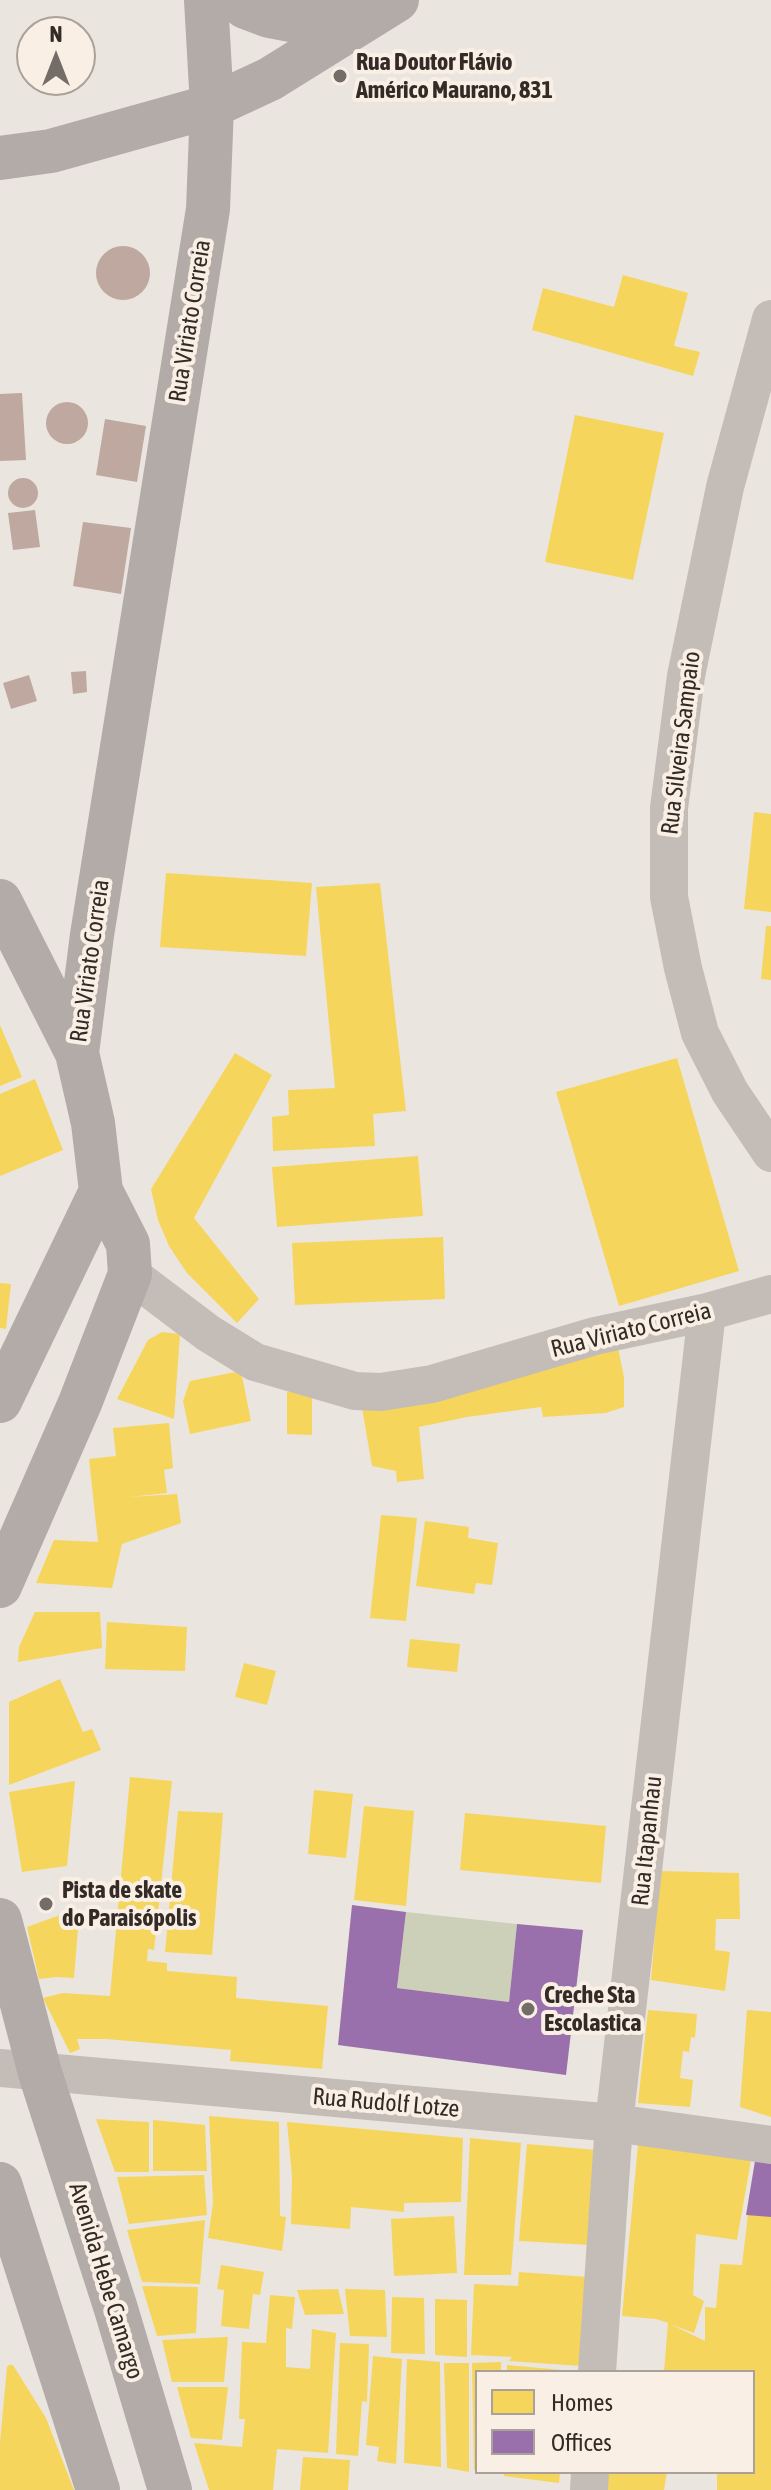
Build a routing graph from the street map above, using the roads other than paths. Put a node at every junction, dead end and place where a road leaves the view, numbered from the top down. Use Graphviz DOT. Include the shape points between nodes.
graph roads {
  1 [pos="206,0"];
  2 [pos="238,0"];
  3 [pos="382,9"];
  4 [pos="212,106"];
  5 [pos="0,158"];
  6 [pos="771,319"];
  7 [pos="0,901"];
  8 [pos="77,1053"];
  9 [pos="771,1153"];
  10 [pos="101,1191"];
  11 [pos="130,1274"];
  12 [pos="771,1294"];
  13 [pos="707,1312"];
  14 [pos="0,1401"];
  15 [pos="0,1586"];
  16 [pos="0,1920"];
  17 [pos="20,2070"];
  18 [pos="614,2123"];
  19 [pos="771,2145"];
  20 [pos="0,2184"];
  21 [pos="597,2370"];
  22 [pos="98,2490"];
  23 [pos="170,2490"];
  1 -- 4 [label="main road, Rua Viriato Correia"];
  2 -- 3 [label="main road" via="269,16 321,22"];
  3 -- 4 [label="main road" via="270,79"];
  4 -- 5 [label="main road" via="51,151"];
  4 -- 8 [label="main road, Rua Viriato Correia" via="208,209"];
  6 -- 9 [label="street, Rua Silveira Sampaio" via="725,487 686,676 669,808 669,897 700,1033 730,1092"];
  7 -- 8 [label="main road"];
  8 -- 10 [label="main road, Rua Viriato Correia"];
  10 -- 11 [label="main road, Rua Viriato Correia" via="128,1244"];
  10 -- 14 [label="main road"];
  11 -- 13 [label="street, Rua Viriato Correia" via="255,1362 355,1391 406,1390 595,1336"];
  11 -- 15 [label="main road"];
  12 -- 13 [label="street, Rua Viriato Correia"];
  13 -- 18 [label="street, Rua Itapanhau"];
  16 -- 17 [label="main road, Avenida Hebe Camargo"];
  17 -- 18 [label="street, Rua Rudolf Lotze"];
  17 -- 23 [label="main road, Avenida Hebe Camargo" via="116,2309"];
  18 -- 19 [label="street, Rua Rudolf Lotze"];
  18 -- 21 [label="street, Rua Itapanhau"];
  20 -- 22 [label="main road"];
}
